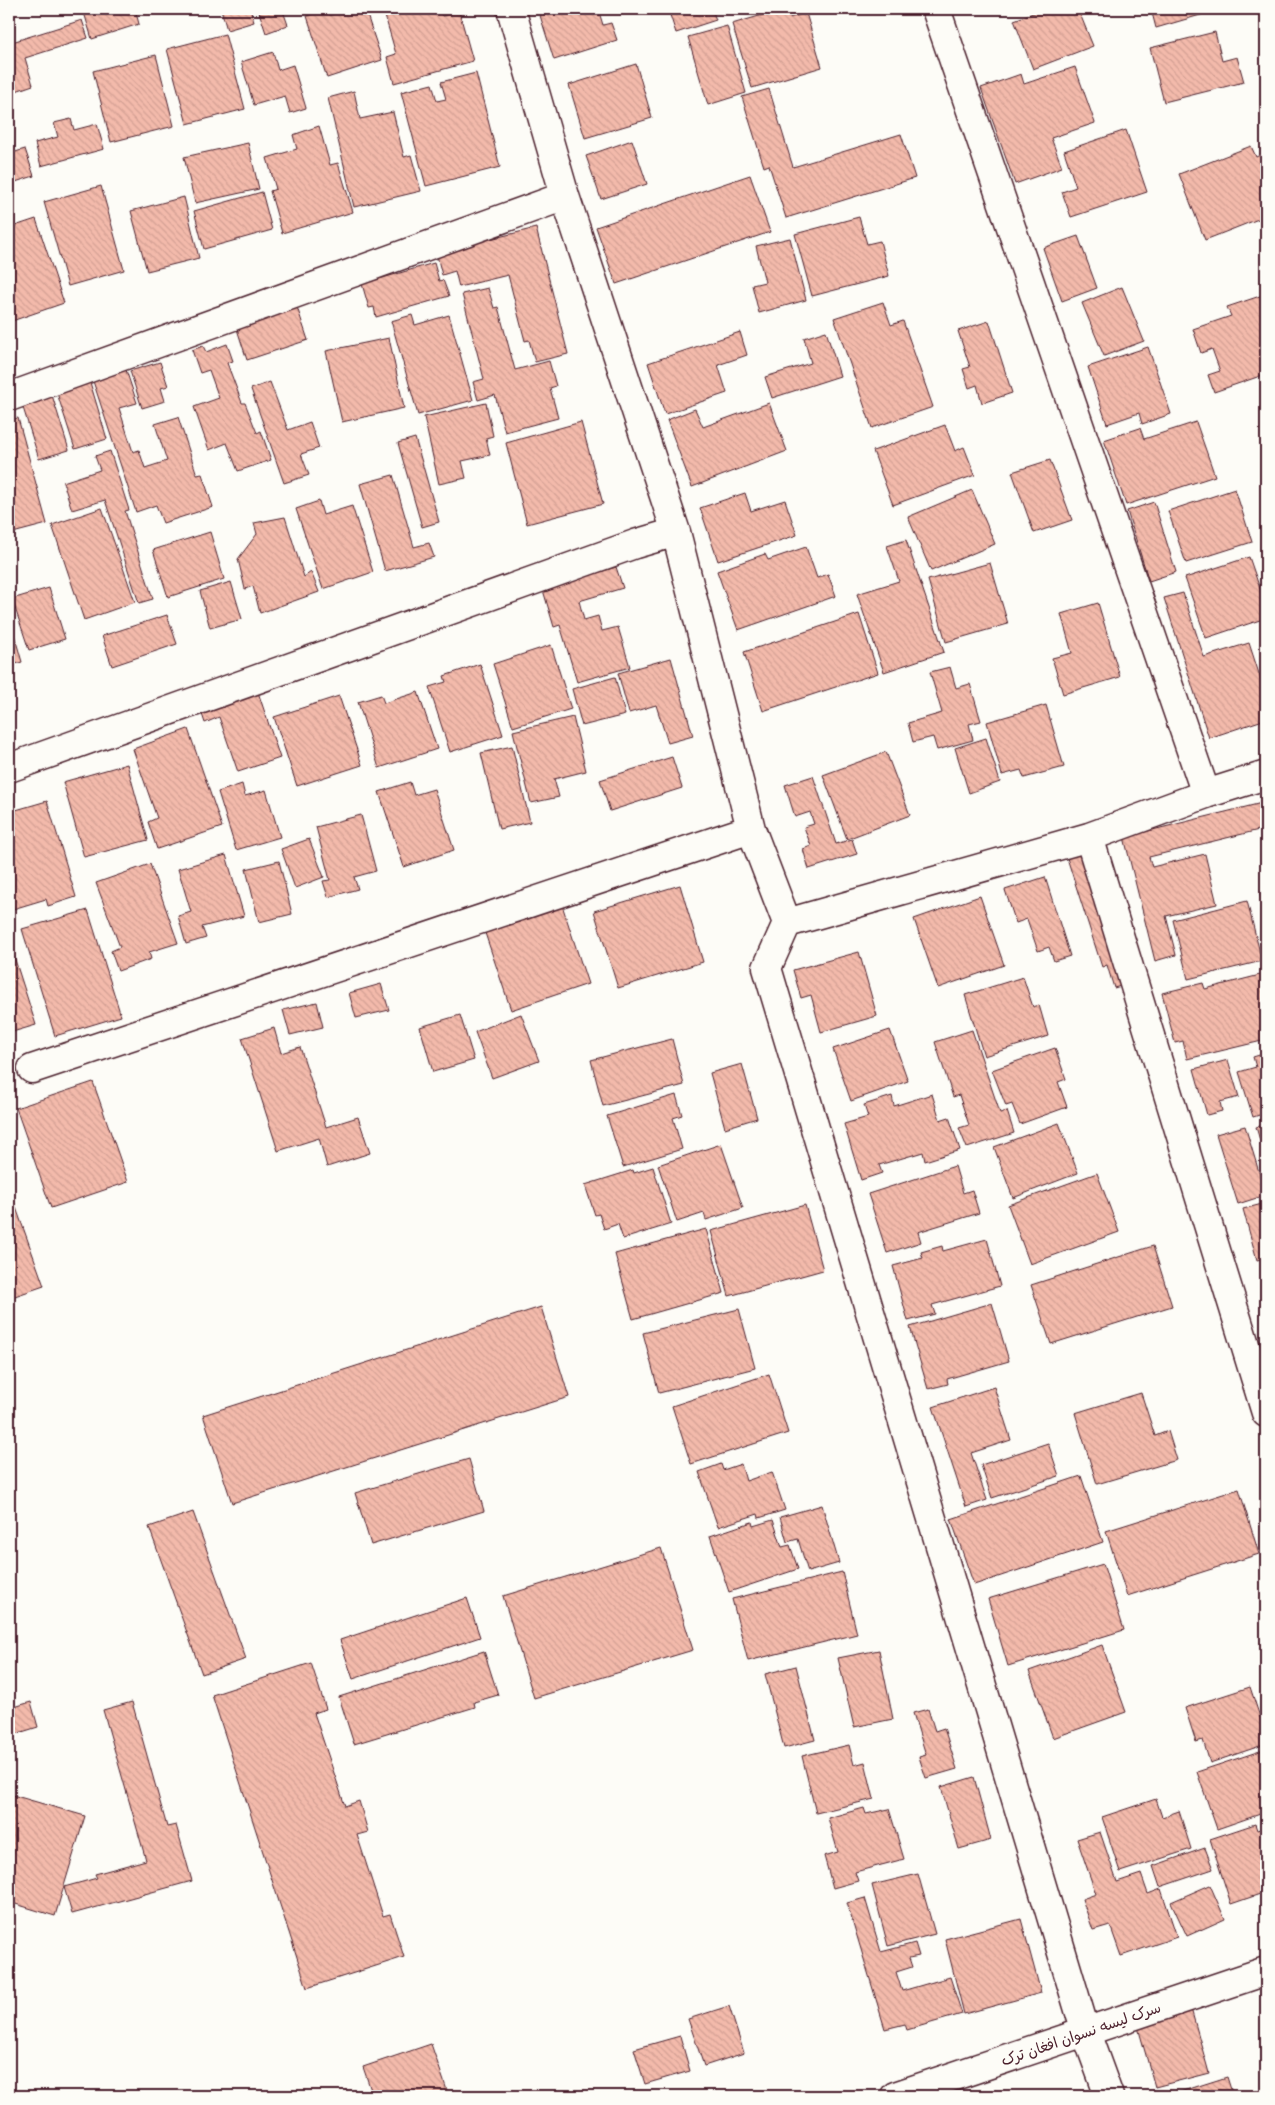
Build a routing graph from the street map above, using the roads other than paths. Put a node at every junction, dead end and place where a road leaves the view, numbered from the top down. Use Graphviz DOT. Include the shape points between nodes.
graph roads {
  1 [pos="512,9"];
  2 [pos="936,9"];
  3 [pos="566,196"];
  4 [pos="9,397"];
  5 [pos="676,532"];
  6 [pos="9,768"];
  7 [pos="1266,775"];
  8 [pos="1206,794"];
  9 [pos="751,829"];
  10 [pos="1089,837"];
  11 [pos="787,923"];
  12 [pos="32,1069"];
  13 [pos="1266,1413"];
  14 [pos="1266,1971"];
  15 [pos="1086,2033"];
  16 [pos="895,2096"];
  17 [pos="1109,2096"];
  1 -- 3 [label="street"];
  2 -- 8 [label="street"];
  3 -- 4 [label="street"];
  3 -- 5 [label="street"];
  5 -- 6 [label="street"];
  5 -- 9 [label="street"];
  7 -- 8 [label="street"];
  8 -- 10 [label="street"];
  9 -- 11 [label="street"];
  9 -- 12 [label="street"];
  10 -- 11 [label="street"];
  10 -- 13 [label="street"];
  11 -- 15 [label="street" via="767,968"];
  14 -- 15 [label="street, سرک لیسه نسوان افغان‌ ترک"];
  15 -- 16 [label="street, سرک لیسه نسوان افغان‌ ترک"];
  15 -- 17 [label="street"];
}
